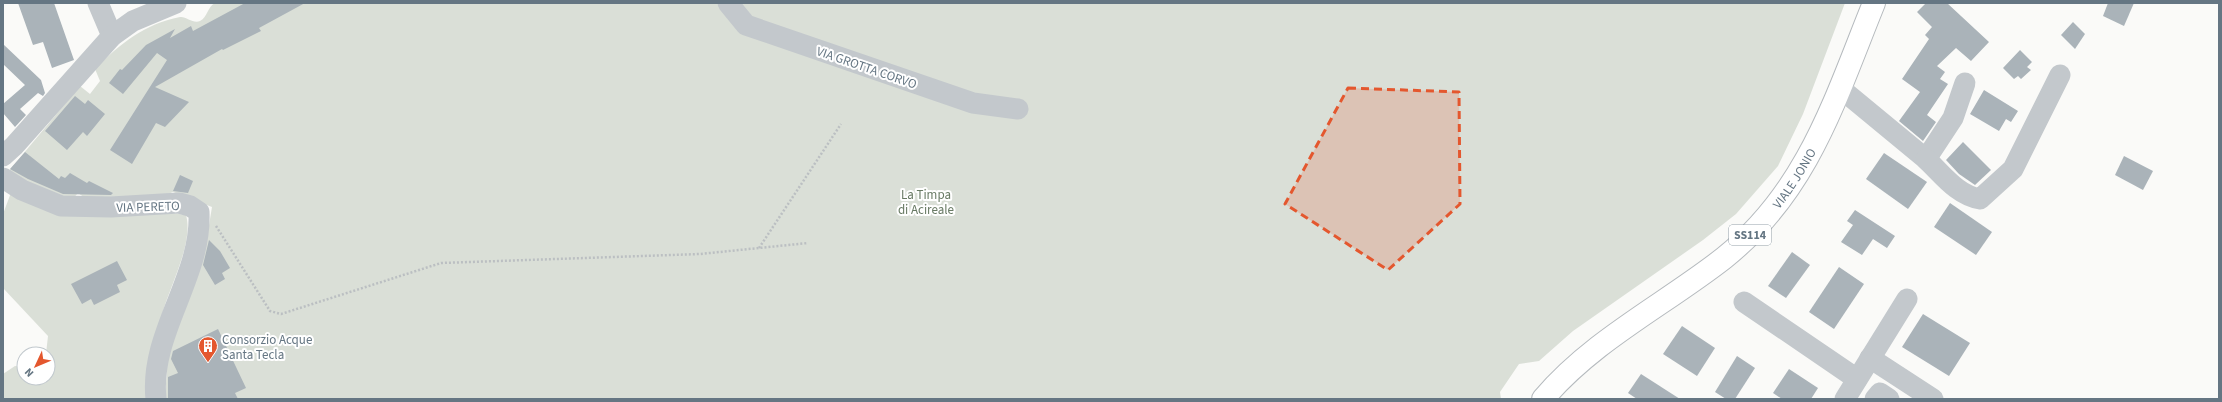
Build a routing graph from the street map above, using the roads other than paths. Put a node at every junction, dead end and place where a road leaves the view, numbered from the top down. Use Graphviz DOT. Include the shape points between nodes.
graph roads {
  1 [pos="98,3"];
  2 [pos="176,3"];
  3 [pos="728,3"];
  4 [pos="1874,3"];
  5 [pos="112,36"];
  6 [pos="2060,75"];
  7 [pos="1965,83"];
  8 [pos="1840,88"];
  9 [pos="1018,109"];
  10 [pos="3,156"];
  11 [pos="1926,159"];
  12 [pos="3,178"];
  13 [pos="1907,299"];
  14 [pos="1744,302"];
  15 [pos="1870,358"];
  16 [pos="1857,379"];
  17 [pos="156,399"];
  18 [pos="1543,399"];
  19 [pos="1845,399"];
  20 [pos="1933,399"];
  1 -- 5 [label="street"];
  2 -- 5 [label="street" via="132,21"];
  3 -- 9 [label="street, VIA GROTTA CORVO" via="746,25 973,103"];
  4 -- 8 [label="main road, VIALE JONIO / SS114"];
  5 -- 10 [label="street"];
  6 -- 11 [label="street" via="2013,169 1980,199 1969,197 1958,190"];
  7 -- 11 [label="street" via="1953,118"];
  8 -- 11 [label="street"];
  8 -- 18 [label="main road, VIALE JONIO / SS114" via="1796,180 1749,236 1695,280 1601,344 1567,372"];
  12 -- 17 [label="street, VIA PERETO" via="22,190 61,206 111,207 179,203 199,212 191,266 163,339 154,380"];
  13 -- 15 [label="street"];
  14 -- 16 [label="street"];
  15 -- 16 [label="street"];
  15 -- 20 [label="street"];
  16 -- 19 [label="street"];
}
